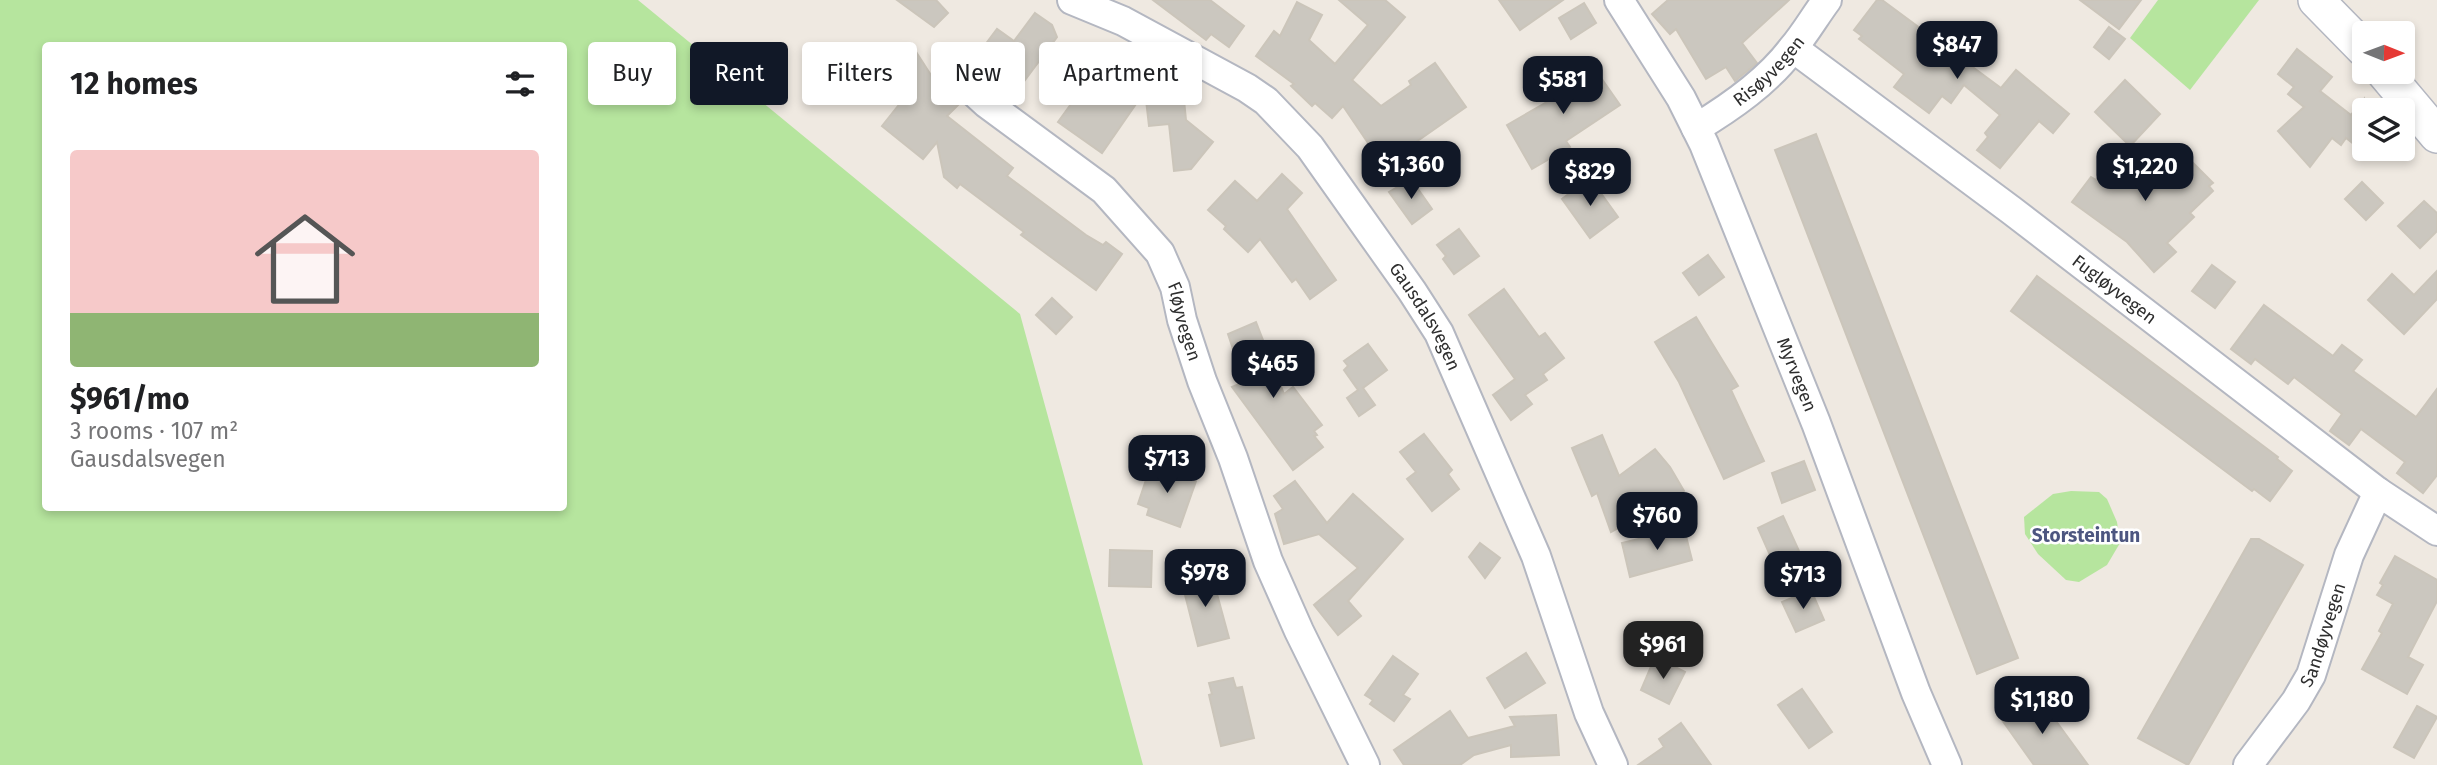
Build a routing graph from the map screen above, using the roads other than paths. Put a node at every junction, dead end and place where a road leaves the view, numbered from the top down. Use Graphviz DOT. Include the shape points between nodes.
graph roads {
  1 [pos="1072,0"];
  2 [pos="1619,0"];
  3 [pos="1827,0"];
  4 [pos="2316,0"];
  5 [pos="2352,37"];
  6 [pos="1793,48"];
  7 [pos="2394,84"];
  8 [pos="989,105"];
  9 [pos="1696,128"];
  10 [pos="2437,135"];
  11 [pos="2378,492"];
  12 [pos="2437,531"];
  13 [pos="1366,765"];
  14 [pos="1613,765"];
  15 [pos="1947,765"];
  16 [pos="2248,765"];
  1 -- 14 [label="street, Gausdalsvegen" via="1123,21 1247,88 1292,125 1332,177 1439,332 1536,556 1589,713"];
  2 -- 9 [label="street, Myrvegen"];
  3 -- 6 [label="street, Risøyvegen"];
  4 -- 5 [label="street"];
  6 -- 9 [label="street, Risøyvegen" via="1762,81"];
  6 -- 11 [label="street, Fugløyvegen"];
  7 -- 10 [label="street"];
  8 -- 13 [label="street, Fløyvegen" via="1104,190 1160,253 1268,561"];
  9 -- 15 [label="street, Myrvegen"];
  11 -- 12 [label="street, Fugløyvegen"];
  11 -- 16 [label="street, Sandøyvegen" via="2349,555 2311,675"];
}
